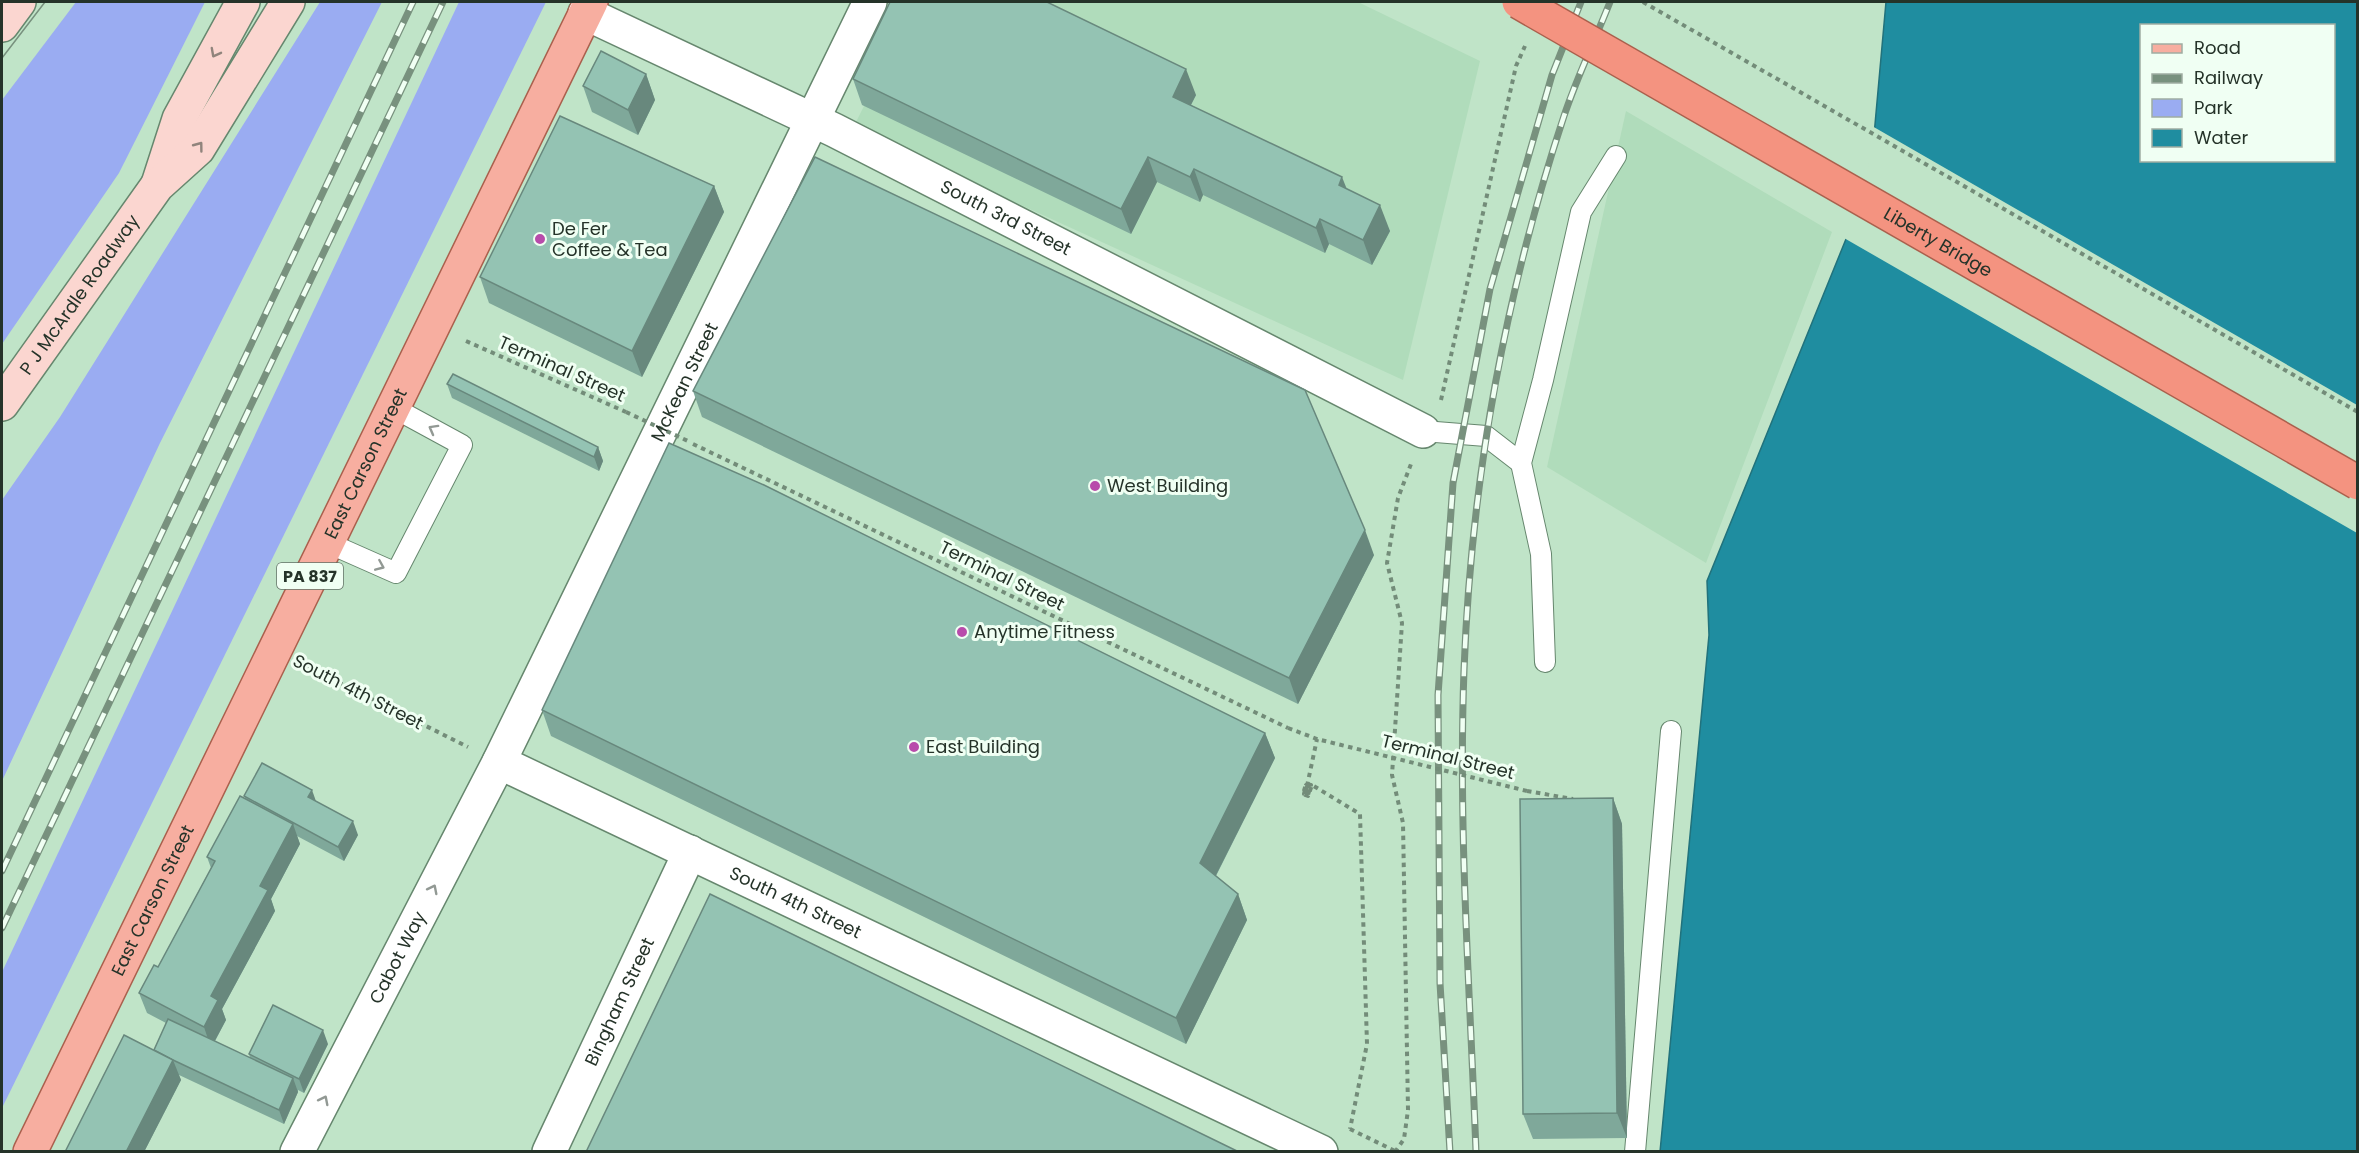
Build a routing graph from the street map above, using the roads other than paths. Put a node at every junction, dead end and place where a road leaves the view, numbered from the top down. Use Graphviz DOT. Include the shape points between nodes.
graph roads {
  1 [pos="18,2"];
  2 [pos="243,2"];
  3 [pos="288,2"];
  4 [pos="870,2"];
  5 [pos="1519,2"];
  6 [pos="588,7"];
  7 [pos="2,25"];
  8 [pos="812,120"];
  9 [pos="1616,156"];
  10 [pos="157,186"];
  11 [pos="2,405"];
  12 [pos="394,408"];
  13 [pos="1423,431"];
  14 [pos="1521,463"];
  15 [pos="2358,483"];
  16 [pos="327,542"];
  17 [pos="1545,662"];
  18 [pos="1671,731"];
  19 [pos="499,762"];
  20 [pos="690,852"];
  21 [pos="30,1152"];
  22 [pos="297,1152"];
  23 [pos="549,1152"];
  24 [pos="1322,1152"];
  25 [pos="1635,1152"];
  1 -- 7 [label="main road"];
  2 -- 10 [label="main road, P J McArdle Roadway, one-way" via="179,119"];
  10 -- 3 [label="main road, P J McArdle Roadway, one-way" via="198,149"];
  4 -- 8 [label="street, McKean Street"];
  5 -- 15 [label="highway, Liberty Bridge, bridge"];
  6 -- 8 [label="street, South 3rd Street"];
  6 -- 12 [label="main road, East Carson Street / PA 837"];
  8 -- 13 [label="street, South 3rd Street"];
  8 -- 19 [label="street, McKean Street"];
  9 -- 14 [label="lane" via="1581,212"];
  10 -- 11 [label="main road, P J McArdle Roadway"];
  12 -- 16 [label="main road, East Carson Street / PA 837"];
  16 -- 12 [label="lane, one-way" via="396,573 462,445"];
  13 -- 14 [label="lane" via="1486,436"];
  14 -- 17 [label="lane" via="1541,554"];
  16 -- 21 [label="main road, East Carson Street / PA 837"];
  18 -- 25 [label="lane"];
  19 -- 20 [label="street, South 4th Street"];
  22 -- 19 [label="street, Cabot Way, one-way"];
  20 -- 23 [label="street, Bingham Street"];
  20 -- 24 [label="street, South 4th Street"];
}
